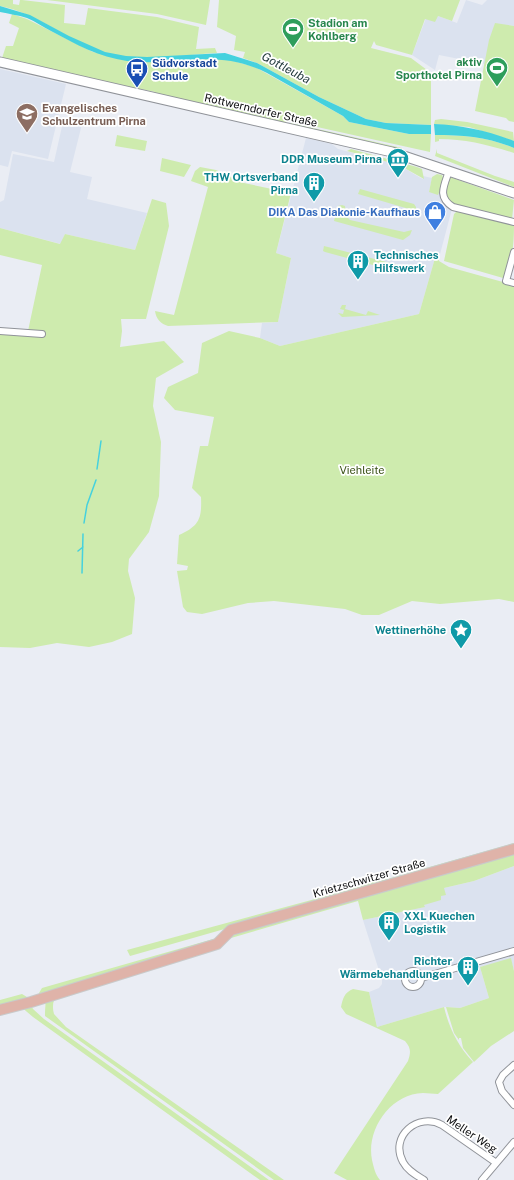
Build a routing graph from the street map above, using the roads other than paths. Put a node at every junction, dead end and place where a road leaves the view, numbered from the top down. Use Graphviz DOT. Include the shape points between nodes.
graph roads {
  1 [pos="0,62"];
  2 [pos="449,172"];
  3 [pos="514,193"];
  4 [pos="514,222"];
  5 [pos="514,252"];
  6 [pos="514,283"];
  7 [pos="0,331"];
  8 [pos="42,334"];
  9 [pos="514,849"];
  10 [pos="514,951"];
  11 [pos="421,978"];
  12 [pos="0,1010"];
  13 [pos="514,1065"];
  14 [pos="514,1105"];
  15 [pos="514,1142"];
  16 [pos="496,1162"];
  17 [pos="424,1180"];
  18 [pos="482,1180"];
  1 -- 2 [label="main road, Rottwerndorfer Straße" via="392,152"];
  2 -- 3 [label="main road, Rottwerndorfer Straße"];
  2 -- 4 [label="street" via="443,192 444,200 448,204"];
  5 -- 6 [label="street" via="506,281"];
  7 -- 8 [label="street"];
  9 -- 12 [label="main road, Krietzschwitzer Straße" via="231,930 217,944"];
  10 -- 11 [label="street"];
  13 -- 14 [label="street" via="499,1082 502,1091"];
  15 -- 16 [label="street"];
  16 -- 17 [label="street, Meller Weg" via="442,1125 422,1121 406,1131 401,1140 400,1151 406,1167"];
  16 -- 18 [label="street"];
}
